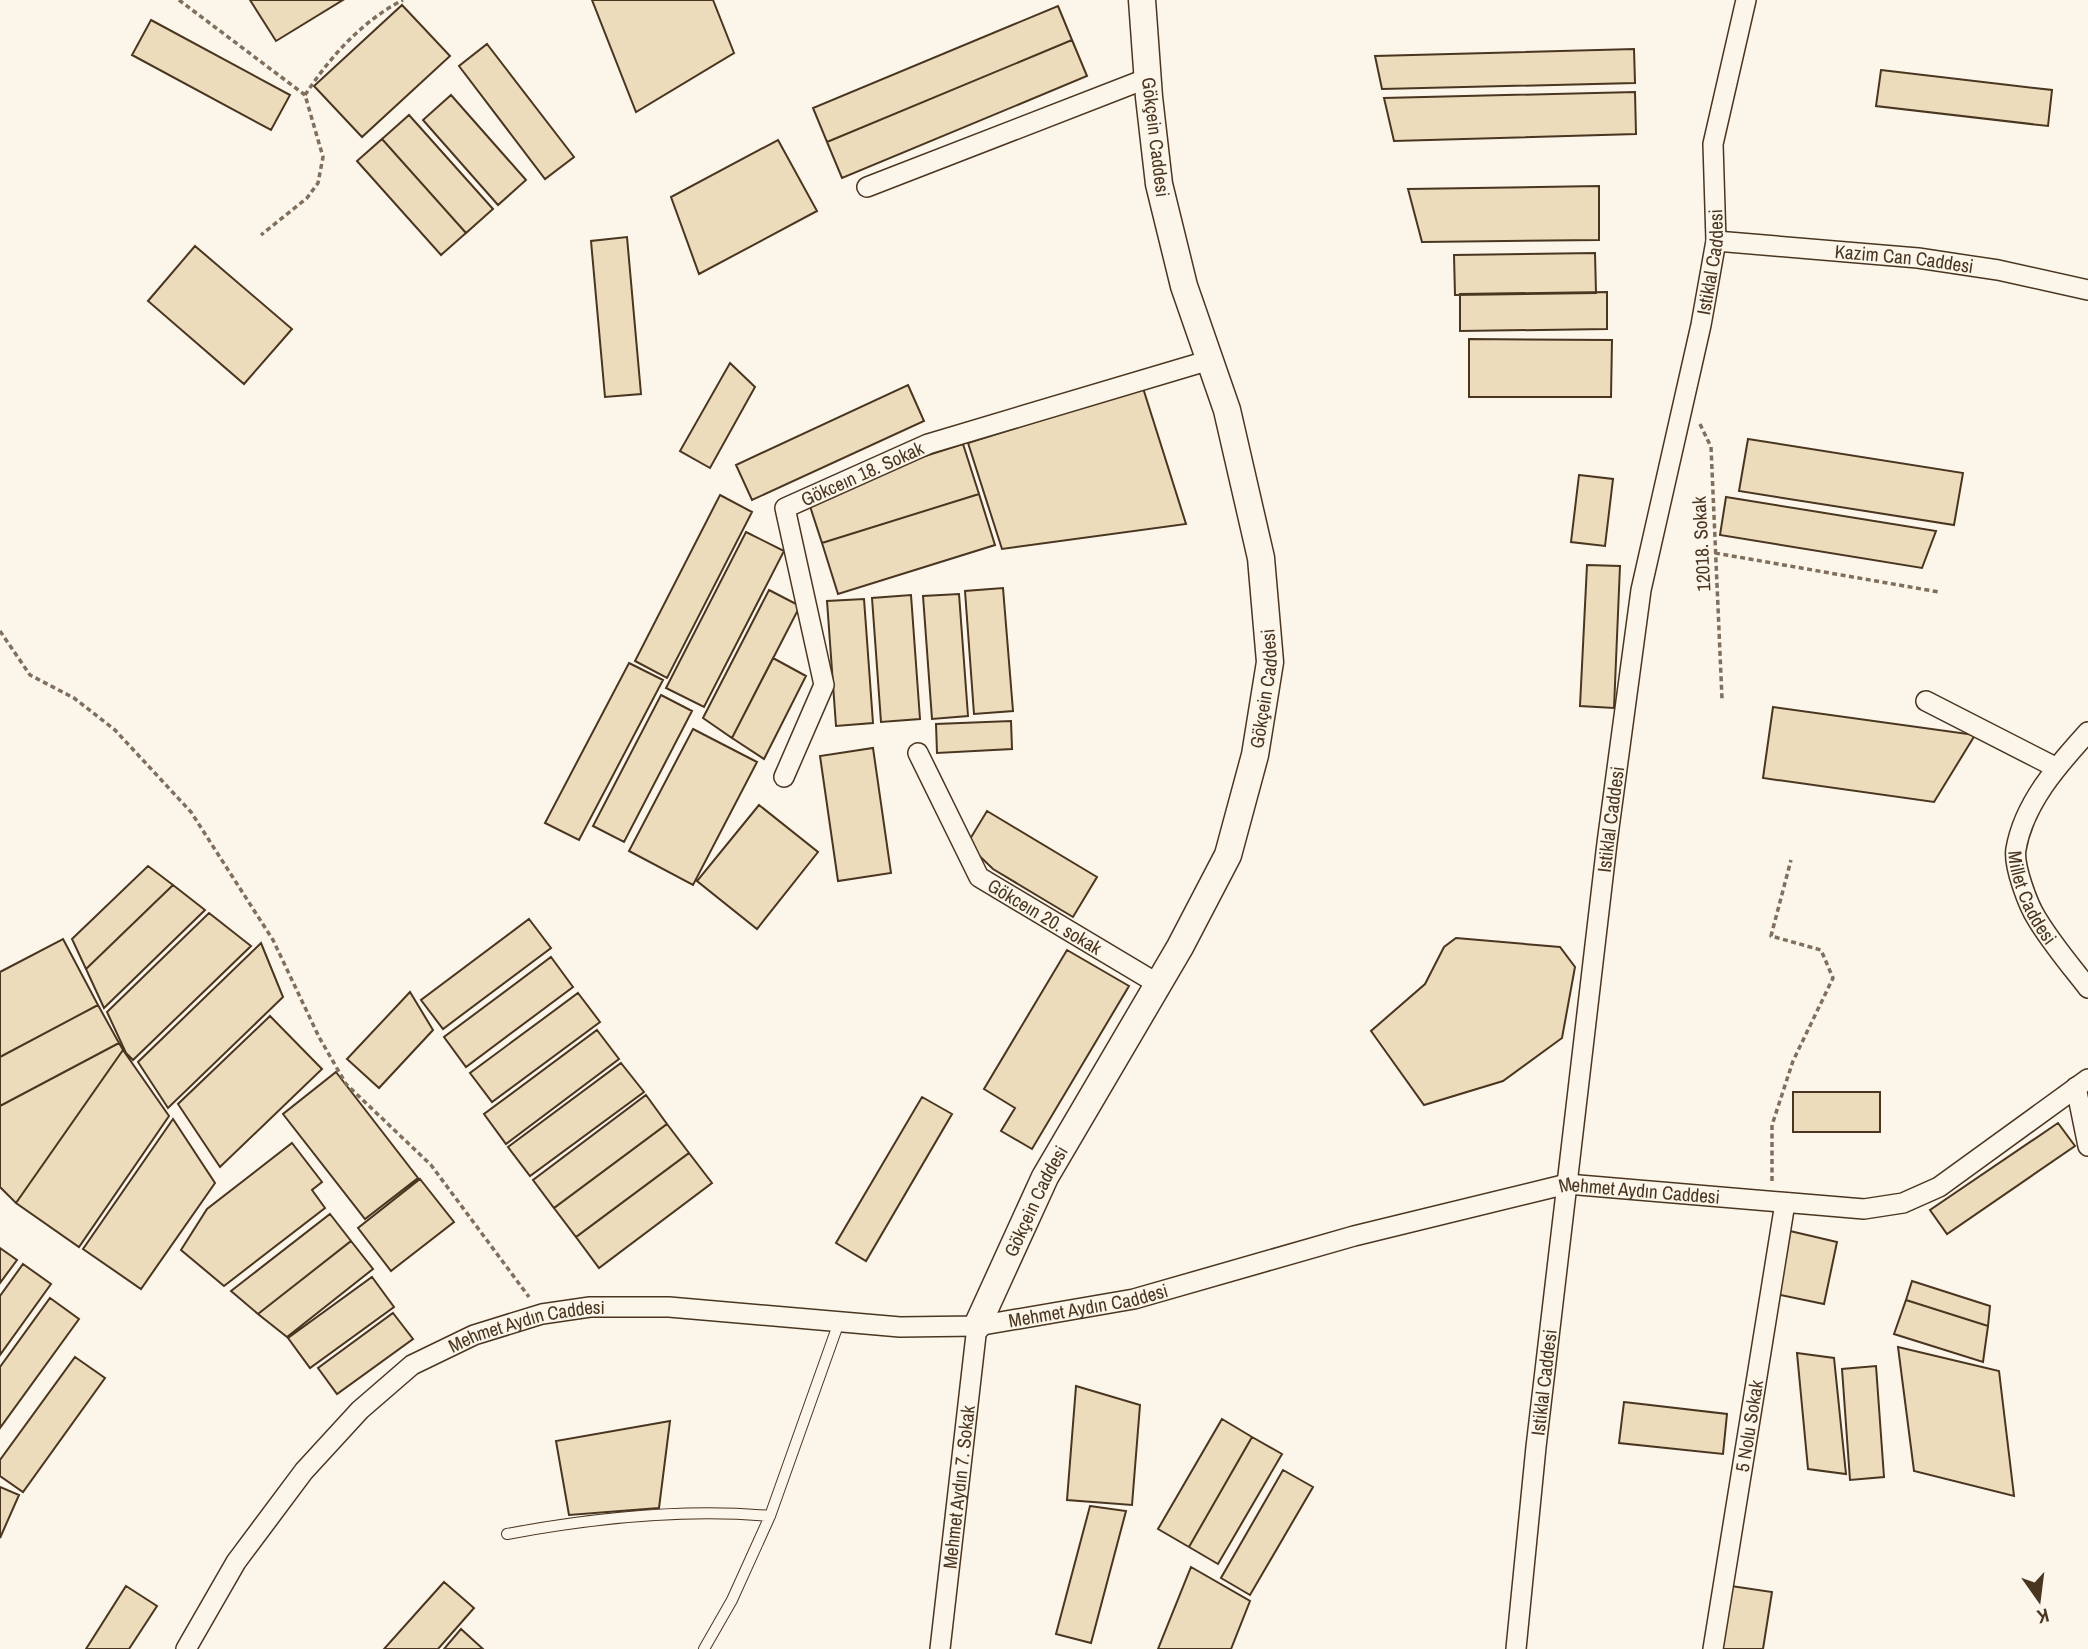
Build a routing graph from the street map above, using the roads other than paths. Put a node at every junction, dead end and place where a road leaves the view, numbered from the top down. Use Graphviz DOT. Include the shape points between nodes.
graph roads {
  1 [pos="1142,0"];
  2 [pos="1746,0"];
  3 [pos="1148,78"];
  4 [pos="867,187"];
  5 [pos="1716,241"];
  6 [pos="2088,290"];
  7 [pos="1210,360"];
  8 [pos="1926,701"];
  9 [pos="2088,732"];
  10 [pos="918,753"];
  11 [pos="2055,767"];
  12 [pos="784,777"];
  13 [pos="1158,984"];
  14 [pos="2088,988"];
  15 [pos="2082,1083"];
  16 [pos="2088,1146"];
  17 [pos="1567,1184"];
  18 [pos="1779,1202"];
  19 [pos="839,1322"];
  20 [pos="977,1326"];
  21 [pos="770,1517"];
  22 [pos="507,1534"];
  23 [pos="186,1649"];
  24 [pos="704,1649"];
  25 [pos="940,1649"];
  26 [pos="1516,1649"];
  27 [pos="1713,1649"];
  1 -- 3 [label="street, Gökçein Caddesi"];
  2 -- 5 [label="street, Istiklal Caddesi" via="1713,144"];
  3 -- 4 [label="street"];
  3 -- 7 [label="street, Gökçein Caddesi" via="1159,184 1184,286"];
  5 -- 6 [label="street, Kazim Can Caddesi" via="1918,258"];
  5 -- 17 [label="street, Istiklal Caddesi" via="1702,326 1641,590"];
  7 -- 12 [label="street, Gökceın 18. Sokak" via="928,444 785,508 824,685"];
  7 -- 13 [label="street, Gökçein Caddesi" via="1227,410 1261,558 1270,662 1255,755 1228,855"];
  8 -- 11 [label="street"];
  9 -- 11 [label="street, Millet Caddesi"];
  10 -- 13 [label="street, Gökceın 20. sokak" via="979,877"];
  11 -- 14 [label="street, Millet Caddesi" via="2025,820 2015,850 2016,867 2036,918"];
  13 -- 20 [label="street, Gökçein Caddesi" via="1045,1177"];
  15 -- 16 [label="street"];
  15 -- 18 [label="street, Mehmet Aydın Caddesi" via="1939,1187 1903,1203 1864,1209"];
  17 -- 18 [label="street, Mehmet Aydın Caddesi"];
  17 -- 20 [label="street, Mehmet Aydın Caddesi" via="1354,1236 1134,1299"];
  17 -- 26 [label="street, Istiklal Caddesi"];
  18 -- 27 [label="street, 5 Nolu Sokak"];
  19 -- 20 [label="street, Mehmet Aydın Caddesi"];
  19 -- 21 [label="lane"];
  19 -- 23 [label="street, Mehmet Aydın Caddesi" via="669,1307 590,1307 542,1314 474,1335 412,1364 360,1410 304,1471 236,1562"];
  20 -- 25 [label="street, Mehmet Aydın 7. Sokak"];
  21 -- 22 [label="lane" via="729,1513 599,1519"];
  21 -- 24 [label="lane"];
}
